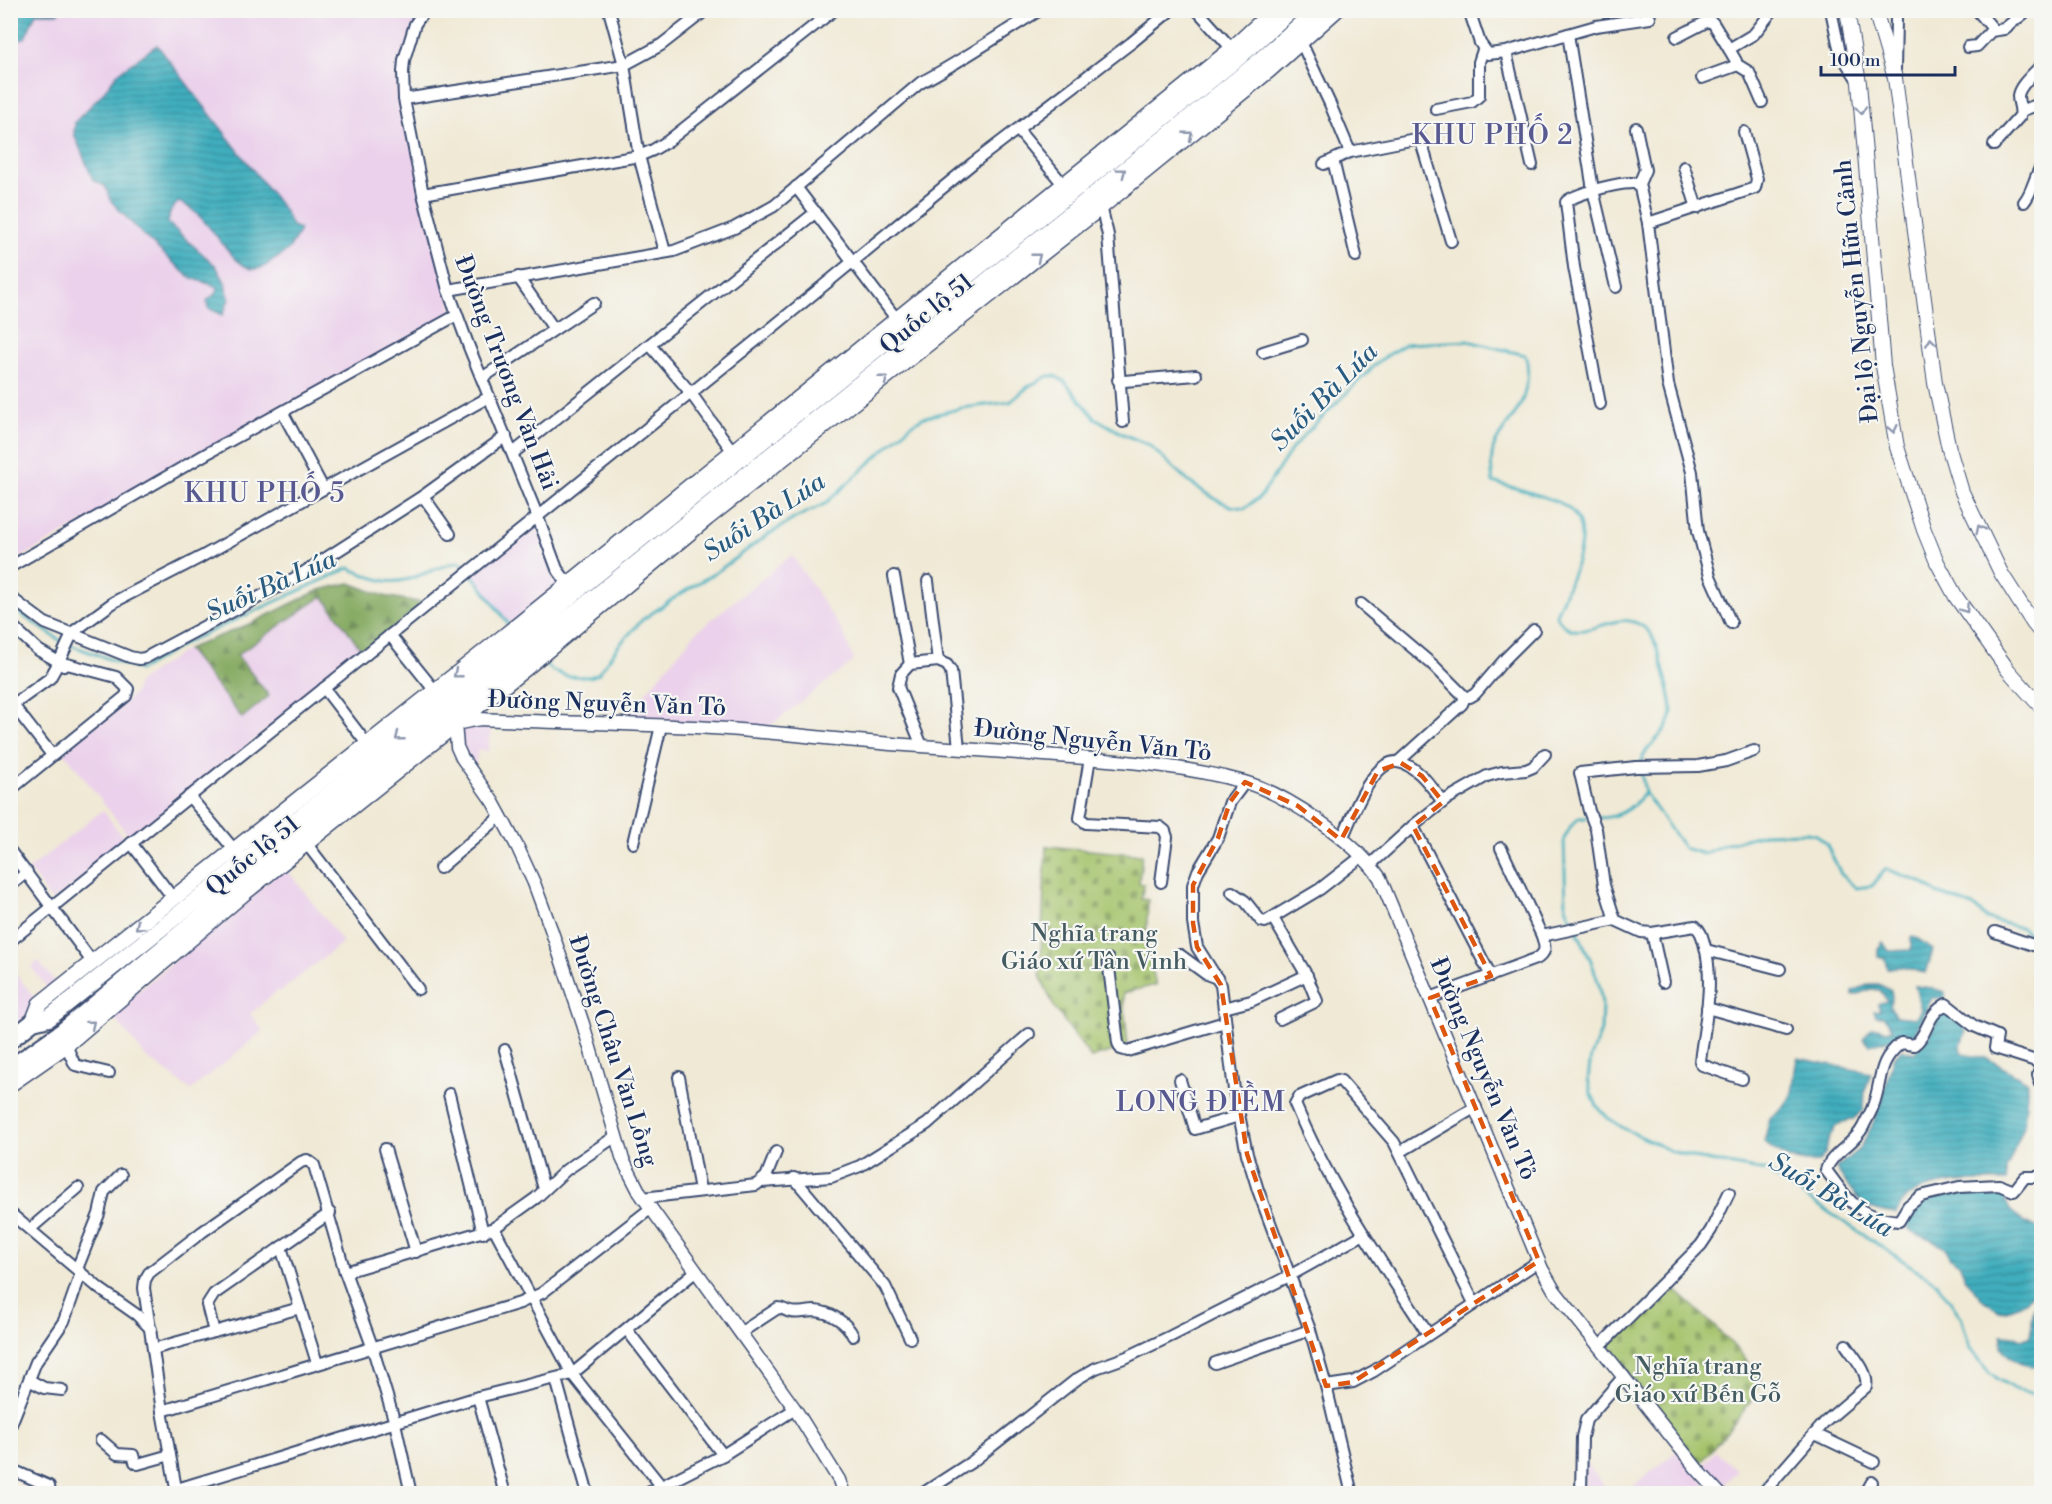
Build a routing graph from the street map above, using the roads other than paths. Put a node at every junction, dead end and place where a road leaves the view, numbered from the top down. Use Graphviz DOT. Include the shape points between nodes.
graph roads {
  1 [pos="474,10"];
  2 [pos="609,10"];
  3 [pos="706,10"];
  4 [pos="834,10"];
  5 [pos="1040,10"];
  6 [pos="1171,10"];
  7 [pos="1197,10"];
  8 [pos="1274,10"];
  9 [pos="1292,10"];
  10 [pos="1317,10"];
  11 [pos="1336,10"];
  12 [pos="1469,10"];
  13 [pos="1831,10"];
  14 [pos="1847,10"];
  15 [pos="1875,10"];
  16 [pos="1894,10"];
  17 [pos="1977,10"];
  18 [pos="2028,10"];
  19 [pos="424,11"];
  20 [pos="1769,12"];
  21 [pos="1650,18"];
  22 [pos="1994,30"];
  23 [pos="1568,34"];
  24 [pos="1677,37"];
  25 [pos="1301,42"];
  26 [pos="1968,47"];
  27 [pos="1729,49"];
  28 [pos="1483,50"];
  29 [pos="1506,52"];
  30 [pos="1245,63"];
  31 [pos="1736,64"];
  32 [pos="2042,64"];
  33 [pos="624,65"];
  34 [pos="1702,78"];
  35 [pos="1894,78"];
  36 [pos="1859,83"];
  37 [pos="404,99"];
  38 [pos="1762,102"];
  39 [pos="2042,103"];
  40 [pos="1436,109"];
  41 [pos="2021,111"];
  42 [pos="1636,128"];
  43 [pos="1018,130"];
  44 [pos="1744,132"];
  45 [pos="1994,145"];
  46 [pos="1350,152"];
  47 [pos="639,156"];
  48 [pos="1532,165"];
  49 [pos="2042,165"];
  50 [pos="1684,167"];
  51 [pos="1639,184"];
  52 [pos="796,187"];
  53 [pos="1067,189"];
  54 [pos="1593,190"];
  55 [pos="423,194"];
  56 [pos="1098,200"];
  57 [pos="2024,202"];
  58 [pos="1697,207"];
  59 [pos="816,212"];
  60 [pos="1648,223"];
  61 [pos="1451,241"];
  62 [pos="665,252"];
  63 [pos="1356,256"];
  64 [pos="853,261"];
  65 [pos="518,277"];
  66 [pos="1616,287"];
  67 [pos="448,290"];
  68 [pos="594,303"];
  69 [pos="457,315"];
  70 [pos="900,323"];
  71 [pos="554,329"];
  72 [pos="1302,340"];
  73 [pos="650,345"];
  74 [pos="1263,352"];
  75 [pos="1196,375"];
  76 [pos="482,378"];
  77 [pos="1118,380"];
  78 [pos="690,392"];
  79 [pos="489,397"];
  80 [pos="1600,404"];
  81 [pos="283,413"];
  82 [pos="1123,422"];
  83 [pos="506,436"];
  84 [pos="513,453"];
  85 [pos="736,456"];
  86 [pos="323,488"];
  87 [pos="423,496"];
  88 [pos="537,515"];
  89 [pos="450,534"];
  90 [pos="10,567"];
  91 [pos="894,576"];
  92 [pos="928,581"];
  93 [pos="10,597"];
  94 [pos="580,599"];
  95 [pos="1361,604"];
  96 [pos="1731,623"];
  97 [pos="11,626"];
  98 [pos="1534,630"];
  99 [pos="72,632"];
  100 [pos="2042,634"];
  101 [pos="390,635"];
  102 [pos="532,638"];
  103 [pos="515,653"];
  104 [pos="938,661"];
  105 [pos="59,663"];
  106 [pos="910,664"];
  107 [pos="324,688"];
  108 [pos="1465,697"];
  109 [pos="12,706"];
  110 [pos="442,706"];
  111 [pos="2042,708"];
  112 [pos="661,726"];
  113 [pos="367,744"];
  114 [pos="922,746"];
  115 [pos="959,748"];
  116 [pos="1754,750"];
  117 [pos="1545,754"];
  118 [pos="52,755"];
  119 [pos="1089,758"];
  120 [pos="1398,762"];
  121 [pos="1245,782"];
  122 [pos="10,790"];
  123 [pos="189,796"];
  124 [pos="1443,802"];
  125 [pos="501,816"];
  126 [pos="1413,826"];
  127 [pos="1342,839"];
  128 [pos="131,843"];
  129 [pos="306,843"];
  130 [pos="633,843"];
  131 [pos="1501,848"];
  132 [pos="10,852"];
  133 [pos="239,856"];
  134 [pos="1365,861"];
  135 [pos="440,868"];
  136 [pos="27,872"];
  137 [pos="1161,882"];
  138 [pos="10,886"];
  139 [pos="1232,892"];
  140 [pos="173,898"];
  141 [pos="52,906"];
  142 [pos="1273,918"];
  143 [pos="1615,920"];
  144 [pos="1995,932"];
  145 [pos="1652,933"];
  146 [pos="1542,936"];
  147 [pos="10,941"];
  148 [pos="2042,948"];
  149 [pos="1706,950"];
  150 [pos="1180,955"];
  151 [pos="1108,959"];
  152 [pos="93,963"];
  153 [pos="1780,969"];
  154 [pos="1306,975"];
  155 [pos="1491,976"];
  156 [pos="1218,979"];
  157 [pos="1664,982"];
  158 [pos="418,989"];
  159 [pos="1430,998"];
  160 [pos="1224,1008"];
  161 [pos="1707,1008"];
  162 [pos="1280,1019"];
  163 [pos="33,1022"];
  164 [pos="1225,1022"];
  165 [pos="1786,1030"];
  166 [pos="1029,1034"];
  167 [pos="11,1037"];
  168 [pos="66,1045"];
  169 [pos="505,1050"];
  170 [pos="10,1068"];
  171 [pos="109,1073"];
  172 [pos="679,1077"];
  173 [pos="1742,1079"];
  174 [pos="1180,1080"];
  175 [pos="2042,1082"];
  176 [pos="10,1084"];
  177 [pos="449,1094"];
  178 [pos="1476,1107"];
  179 [pos="1239,1116"];
  180 [pos="616,1136"];
  181 [pos="385,1149"];
  182 [pos="776,1152"];
  183 [pos="1400,1152"];
  184 [pos="2042,1174"];
  185 [pos="122,1175"];
  186 [pos="794,1178"];
  187 [pos="762,1182"];
  188 [pos="78,1188"];
  189 [pos="544,1190"];
  190 [pos="699,1190"];
  191 [pos="1729,1193"];
  192 [pos="647,1203"];
  193 [pos="10,1213"];
  194 [pos="330,1213"];
  195 [pos="494,1228"];
  196 [pos="30,1229"];
  197 [pos="483,1233"];
  198 [pos="1364,1234"];
  199 [pos="281,1247"];
  200 [pos="416,1252"];
  201 [pos="1539,1261"];
  202 [pos="79,1271"];
  203 [pos="345,1272"];
  204 [pos="695,1272"];
  205 [pos="1291,1275"];
  206 [pos="531,1298"];
  207 [pos="1474,1303"];
  208 [pos="300,1308"];
  209 [pos="151,1329"];
  210 [pos="627,1330"];
  211 [pos="1310,1330"];
  212 [pos="214,1332"];
  213 [pos="740,1333"];
  214 [pos="1428,1334"];
  215 [pos="853,1336"];
  216 [pos="910,1338"];
  217 [pos="1846,1345"];
  218 [pos="372,1346"];
  219 [pos="1600,1346"];
  220 [pos="153,1349"];
  221 [pos="317,1363"];
  222 [pos="1215,1363"];
  223 [pos="572,1374"];
  224 [pos="1624,1376"];
  225 [pos="556,1379"];
  226 [pos="29,1380"];
  227 [pos="1326,1386"];
  228 [pos="62,1390"];
  229 [pos="478,1397"];
  230 [pos="795,1410"];
  231 [pos="162,1411"];
  232 [pos="395,1423"];
  233 [pos="10,1427"];
  234 [pos="1815,1434"];
  235 [pos="101,1440"];
  236 [pos="170,1455"];
  237 [pos="723,1455"];
  238 [pos="1874,1462"];
  239 [pos="10,1469"];
  240 [pos="1872,1482"];
  241 [pos="662,1486"];
  242 [pos="177,1491"];
  243 [pos="50,1494"];
  244 [pos="411,1494"];
  245 [pos="505,1494"];
  246 [pos="588,1494"];
  247 [pos="646,1494"];
  248 [pos="844,1494"];
  249 [pos="922,1494"];
  250 [pos="1352,1494"];
  251 [pos="1581,1494"];
  252 [pos="1720,1494"];
  253 [pos="1762,1494"];
  254 [pos="1865,1494"];
  1 -- 19 [label="street, Đường Trương Văn Hải"];
  2 -- 33 [label="street"];
  3 -- 33 [label="street" via="661,45"];
  4 -- 47 [label="street" via="668,141"];
  5 -- 52 [label="street" via="920,83"];
  6 -- 43 [label="street"];
  7 -- 30 [label="street"];
  8 -- 30 [label="main road, Quốc lộ 51"];
  9 -- 30 [label="highway, Quốc lộ 51"];
  10 -- 30 [label="highway, Quốc lộ 51"];
  11 -- 25 [label="main road, Quốc lộ 51"];
  12 -- 28 [label="street"];
  13 -- 36 [label="street" via="1840,53"];
  14 -- 36 [label="main road, Đại lộ Nguyễn Hữu Cảnh"];
  15 -- 35 [label="main road"];
  16 -- 35 [label="street"];
  17 -- 22 [label="street"];
  18 -- 22 [label="street" via="2004,29"];
  19 -- 37 [label="street, Đường Trương Văn Hải" via="415,24 404,60"];
  20 -- 27 [label="street" via="1754,34"];
  21 -- 23 [label="street"];
  22 -- 26 [label="street" via="1977,46"];
  23 -- 29 [label="street"];
  23 -- 54 [label="street"];
  24 -- 27 [label="street" via="1708,21"];
  25 -- 30 [label="main road, Quốc lộ 51"];
  25 -- 46 [label="street"];
  27 -- 31 [label="street"];
  28 -- 29 [label="street" via="1488,54"];
  28 -- 40 [label="street" via="1479,96 1472,102"];
  29 -- 48 [label="street"];
  30 -- 53 [label="highway, Quốc lộ 51"];
  56 -- 30 [label="highway, Quốc lộ 51, one-way"];
  31 -- 34 [label="street"];
  31 -- 38 [label="street" via="1749,72"];
  32 -- 41 [label="street" via="2020,90"];
  33 -- 37 [label="street"];
  33 -- 47 [label="street"];
  100 -- 35 [label="main road, one-way" via="2001,573 1962,492 1949,449 1935,383"];
  36 -- 111 [label="main road, Đại lộ Nguyễn Hữu Cảnh, one-way" via="1883,366 1897,447 1924,530 1956,597 2001,661"];
  37 -- 55 [label="street, Đường Trương Văn Hải"];
  39 -- 41 [label="street"];
  41 -- 45 [label="street"];
  42 -- 51 [label="street" via="1645,170"];
  43 -- 53 [label="street"];
  43 -- 64 [label="street"];
  44 -- 58 [label="street" via="1757,179 1755,188"];
  46 -- 61 [label="street" via="1420,138"];
  46 -- 63 [label="street" via="1329,162"];
  47 -- 55 [label="street"];
  47 -- 62 [label="street"];
  49 -- 57 [label="street"];
  50 -- 58 [label="street"];
  51 -- 54 [label="street" via="1630,182"];
  51 -- 60 [label="street"];
  52 -- 59 [label="street"];
  52 -- 62 [label="street" via="754,218 714,237"];
  53 -- 70 [label="highway, Quốc lộ 51"];
  54 -- 66 [label="street"];
  54 -- 80 [label="street" via="1567,200 1566,208"];
  55 -- 67 [label="street, Đường Trương Văn Hải"];
  56 -- 77 [label="street" via="1108,235"];
  94 -- 56 [label="highway, Quốc lộ 51, one-way" via="859,391"];
  58 -- 60 [label="street"];
  59 -- 64 [label="street"];
  59 -- 73 [label="street"];
  60 -- 96 [label="street" via="1668,384 1692,472 1698,531 1710,576"];
  62 -- 65 [label="street"];
  64 -- 70 [label="street"];
  64 -- 78 [label="street"];
  65 -- 67 [label="street"];
  65 -- 71 [label="street"];
  67 -- 69 [label="street, Đường Trương Văn Hải"];
  68 -- 71 [label="street"];
  69 -- 76 [label="street, Đường Trương Văn Hải"];
  69 -- 81 [label="street"];
  70 -- 85 [label="highway, Quốc lộ 51"];
  71 -- 76 [label="street"];
  72 -- 74 [label="street"];
  73 -- 78 [label="street"];
  73 -- 84 [label="street"];
  75 -- 77 [label="street"];
  76 -- 79 [label="street, Đường Trương Văn Hải"];
  77 -- 82 [label="street"];
  78 -- 85 [label="street"];
  78 -- 88 [label="street"];
  79 -- 83 [label="street, Đường Trương Văn Hải"];
  79 -- 86 [label="street"];
  81 -- 86 [label="street"];
  81 -- 90 [label="street"];
  83 -- 84 [label="street, Đường Trương Văn Hải"];
  83 -- 87 [label="street"];
  84 -- 88 [label="street, Đường Trương Văn Hải"];
  85 -- 94 [label="highway, Quốc lộ 51"];
  86 -- 99 [label="street" via="114,602"];
  87 -- 89 [label="street"];
  87 -- 99 [label="street" via="271,592 145,658 130,657"];
  88 -- 94 [label="street, Đường Trương Văn Hải" via="557,570"];
  88 -- 101 [label="street"];
  91 -- 106 [label="street"];
  92 -- 104 [label="street"];
  93 -- 99 [label="street" via="45,623"];
  94 -- 102 [label="highway, Quốc lộ 51"];
  94 -- 102 [label="main road, Quốc lộ 51"];
  95 -- 108 [label="street" via="1434,664"];
  97 -- 105 [label="street"];
  98 -- 108 [label="street" via="1475,694"];
  99 -- 105 [label="street"];
  101 -- 107 [label="street"];
  101 -- 110 [label="street"];
  102 -- 103 [label="highway"];
  102 -- 103 [label="main road"];
  103 -- 110 [label="highway, Quốc lộ 51"];
  103 -- 110 [label="main road, Quốc lộ 51"];
  104 -- 106 [label="street"];
  104 -- 115 [label="street" via="951,671"];
  105 -- 109 [label="street" via="50,678"];
  105 -- 118 [label="street" via="116,677 128,693"];
  106 -- 114 [label="street" via="904,669 898,687"];
  107 -- 113 [label="street"];
  107 -- 123 [label="street"];
  108 -- 120 [label="street"];
  109 -- 118 [label="street"];
  110 -- 112 [label="street, Đường Nguyễn Văn Tỏ" via="480,719"];
  110 -- 113 [label="main road, Quốc lộ 51"];
  110 -- 125 [label="street, Đường Châu Văn Lồng" via="462,758"];
  110 -- 129 [label="main road, Quốc lộ 51"];
  110 -- 133 [label="highway, Quốc lộ 51, one-way"];
  110 -- 170 [label="highway, Quốc lộ 51" via="253,873 63,1031"];
  112 -- 114 [label="street, Đường Nguyễn Văn Tỏ"];
  112 -- 130 [label="street"];
  113 -- 133 [label="main road, Quốc lộ 51"];
  114 -- 115 [label="street, Đường Nguyễn Văn Tỏ"];
  115 -- 119 [label="street, Đường Nguyễn Văn Tỏ"];
  116 -- 143 [label="street" via="1698,766 1636,767 1580,774"];
  117 -- 124 [label="street" via="1533,767 1487,776"];
  118 -- 122 [label="street"];
  119 -- 121 [label="street, Đường Nguyễn Văn Tỏ" via="1174,767"];
  119 -- 137 [label="street" via="1080,818 1086,823 1160,827 1167,837"];
  120 -- 124 [label="street" via="1422,776"];
  120 -- 127 [label="street" via="1386,764 1378,771"];
  121 -- 127 [label="street, Đường Nguyễn Văn Tỏ" via="1298,806"];
  121 -- 156 [label="street" via="1230,802 1218,838 1193,885 1197,947"];
  123 -- 128 [label="street"];
  123 -- 133 [label="street"];
  124 -- 126 [label="street"];
  125 -- 135 [label="street"];
  125 -- 180 [label="street, Đường Châu Văn Lồng" via="525,861 552,929"];
  126 -- 134 [label="street"];
  126 -- 155 [label="street"];
  127 -- 134 [label="street, Đường Nguyễn Văn Tỏ"];
  128 -- 140 [label="street"];
  128 -- 141 [label="street"];
  129 -- 158 [label="street"];
  168 -- 129 [label="main road, Quốc lộ 51, one-way"];
  131 -- 146 [label="street"];
  132 -- 136 [label="street"];
  133 -- 140 [label="main road, Quốc lộ 51"];
  133 -- 163 [label="highway, Quốc lộ 51" via="49,1018"];
  134 -- 142 [label="street"];
  134 -- 159 [label="street, Đường Nguyễn Văn Tỏ" via="1380,878"];
  136 -- 138 [label="street"];
  136 -- 141 [label="street"];
  139 -- 142 [label="street" via="1261,921"];
  140 -- 152 [label="main road, Quốc lộ 51, one-way"];
  141 -- 147 [label="street"];
  141 -- 152 [label="street"];
  142 -- 154 [label="street"];
  143 -- 145 [label="street"];
  143 -- 146 [label="street"];
  144 -- 148 [label="street"];
  145 -- 149 [label="street" via="1695,926"];
  145 -- 157 [label="street"];
  146 -- 155 [label="street" via="1545,948 1538,958"];
  149 -- 153 [label="street"];
  149 -- 161 [label="street" via="1711,981"];
  150 -- 156 [label="street"];
  151 -- 164 [label="street" via="1121,1049 1128,1051"];
  152 -- 163 [label="main road, Quốc lộ 51" via="40,1004"];
  154 -- 160 [label="street"];
  154 -- 162 [label="street" via="1317,1001"];
  155 -- 159 [label="street"];
  156 -- 160 [label="street"];
  159 -- 178 [label="street, Đường Nguyễn Văn Tỏ"];
  160 -- 164 [label="street"];
  161 -- 165 [label="street"];
  161 -- 173 [label="street" via="1701,1063"];
  163 -- 167 [label="highway, Quốc lộ 51"];
  164 -- 179 [label="street"];
  166 -- 186 [label="street" via="927,1124 860,1166 831,1178"];
  168 -- 171 [label="street" via="75,1065"];
  168 -- 176 [label="main road, Quốc lộ 51"];
  169 -- 189 [label="street"];
  172 -- 190 [label="street"];
  174 -- 179 [label="street" via="1195,1129"];
  175 -- 184 [label="street" via="2038,1075 2041,1067 2036,1061 1995,1048 1997,1036 1974,1026 1946,1004 1936,1010 1920,1041 1914,1045 1901,1043 1888,1054 1874,1105 1859,1135 1829,1161 1826,1170 1856,1208 1881,1219 1899,1221 1908,1206 1922,1196 1959,1187 1999,1185 2014,1191 2025,1177"];
  177 -- 197 [label="street"];
  178 -- 183 [label="street"];
  178 -- 201 [label="street, Đường Nguyễn Văn Tỏ"];
  179 -- 205 [label="street" via="1258,1190"];
  180 -- 189 [label="street"];
  180 -- 192 [label="street, Đường Châu Văn Lồng" via="623,1160"];
  181 -- 200 [label="street"];
  182 -- 187 [label="street"];
  183 -- 198 [label="street" via="1341,1081 1295,1101 1322,1160"];
  183 -- 207 [label="street"];
  185 -- 202 [label="street" via="104,1192"];
  186 -- 187 [label="street"];
  186 -- 216 [label="street" via="885,1286"];
  187 -- 190 [label="street"];
  188 -- 196 [label="street"];
  189 -- 195 [label="street"];
  190 -- 192 [label="street"];
  191 -- 219 [label="street" via="1701,1245"];
  192 -- 204 [label="street, Đường Châu Văn Lồng"];
  192 -- 206 [label="street" via="543,1293"];
  193 -- 196 [label="street"];
  194 -- 199 [label="street"];
  194 -- 203 [label="street"];
  194 -- 209 [label="street" via="314,1165 307,1160 301,1162 149,1273 144,1288"];
  195 -- 197 [label="street"];
  195 -- 206 [label="street"];
  196 -- 202 [label="street"];
  197 -- 200 [label="street"];
  198 -- 205 [label="street"];
  198 -- 214 [label="street"];
  199 -- 208 [label="street"];
  199 -- 212 [label="street" via="209,1299"];
  200 -- 203 [label="street"];
  201 -- 207 [label="street"];
  201 -- 219 [label="street, Đường Nguyễn Văn Tỏ" via="1554,1290"];
  202 -- 209 [label="street"];
  202 -- 226 [label="street" via="64,1321"];
  203 -- 218 [label="street"];
  204 -- 210 [label="street"];
  204 -- 213 [label="street, Đường Châu Văn Lồng"];
  205 -- 211 [label="street"];
  205 -- 249 [label="street" via="1150,1347 1077,1379 973,1461"];
  206 -- 218 [label="street"];
  206 -- 223 [label="street"];
  207 -- 214 [label="street"];
  208 -- 212 [label="street"];
  208 -- 221 [label="street"];
  209 -- 220 [label="street"];
  210 -- 223 [label="street"];
  210 -- 237 [label="street"];
  211 -- 222 [label="street"];
  211 -- 227 [label="street"];
  212 -- 220 [label="street"];
  213 -- 215 [label="street" via="783,1308 790,1312 828,1314 848,1326"];
  213 -- 230 [label="street, Đường Châu Văn Lồng"];
  214 -- 227 [label="street" via="1353,1383"];
  217 -- 234 [label="street" via="1866,1374 1866,1387"];
  218 -- 221 [label="street"];
  218 -- 232 [label="street"];
  219 -- 224 [label="street, Đường Nguyễn Văn Tỏ"];
  220 -- 231 [label="street"];
  221 -- 231 [label="street"];
  223 -- 225 [label="street"];
  223 -- 241 [label="street"];
  224 -- 251 [label="street" via="1586,1420"];
  224 -- 252 [label="street, Đường Nguyễn Văn Tỏ"];
  225 -- 229 [label="street"];
  225 -- 246 [label="street"];
  226 -- 228 [label="street" via="44,1388"];
  226 -- 233 [label="street"];
  227 -- 250 [label="street"];
  229 -- 232 [label="street"];
  229 -- 245 [label="street"];
  230 -- 237 [label="street"];
  230 -- 248 [label="street, Đường Châu Văn Lồng"];
  231 -- 236 [label="street"];
  232 -- 242 [label="street"];
  232 -- 244 [label="street"];
  234 -- 238 [label="street"];
  234 -- 253 [label="street"];
  235 -- 236 [label="street" via="117,1454 133,1455 138,1464"];
  236 -- 242 [label="street"];
  237 -- 241 [label="street"];
  239 -- 243 [label="street" via="49,1486"];
  240 -- 254 [label="street"];
  241 -- 247 [label="street"];
}
